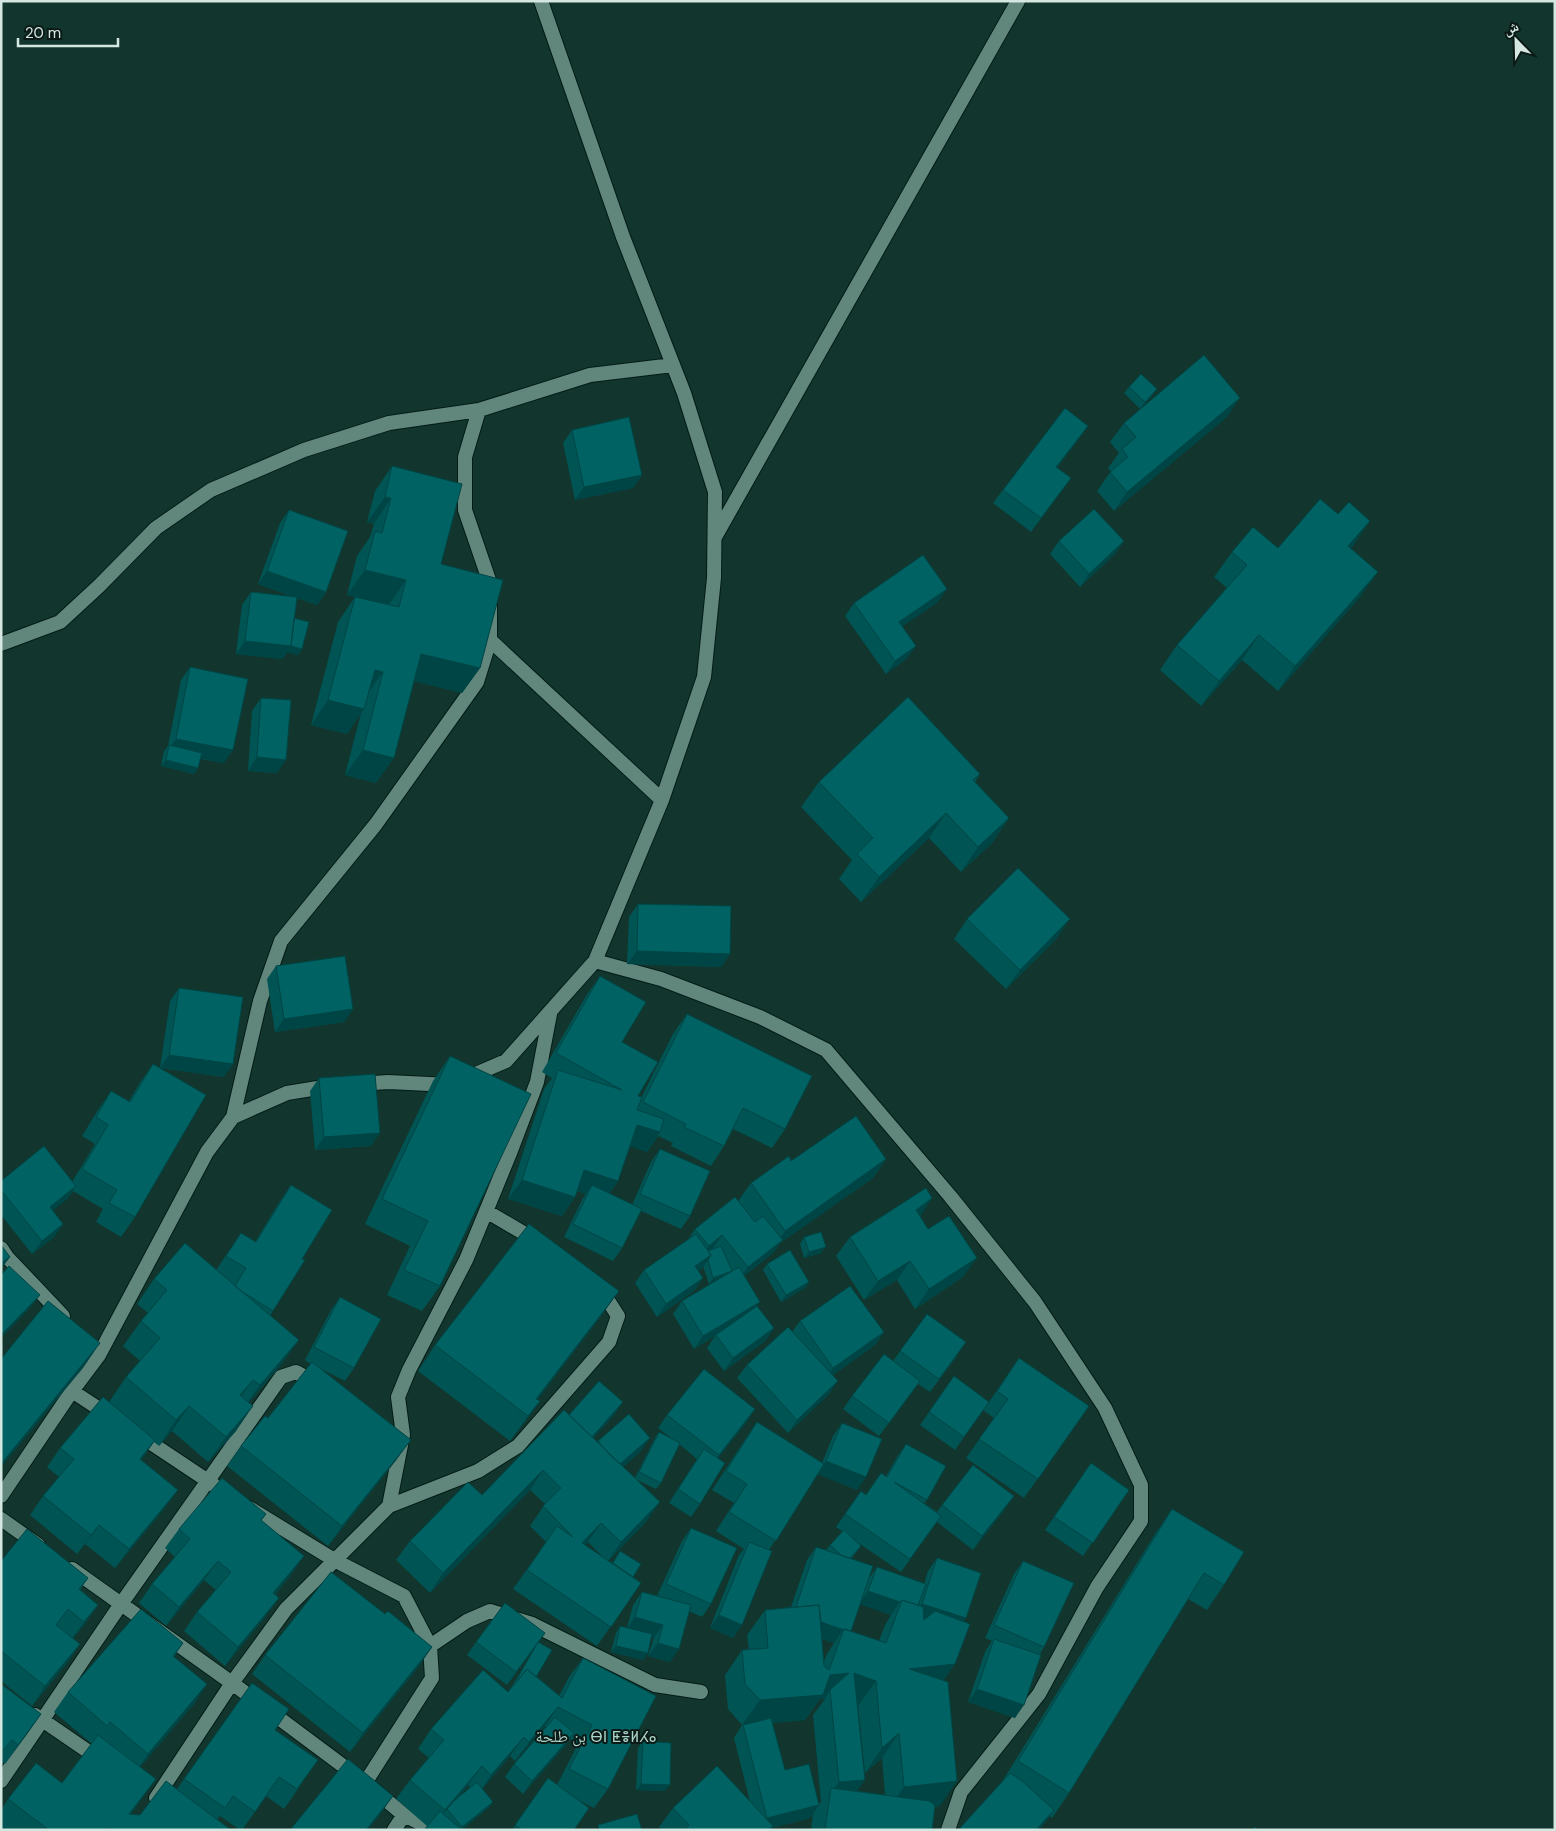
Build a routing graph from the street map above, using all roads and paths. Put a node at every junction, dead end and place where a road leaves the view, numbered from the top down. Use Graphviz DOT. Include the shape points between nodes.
graph roads {
  1 [pos="541,1"];
  2 [pos="1018,1"];
  3 [pos="673,365"];
  4 [pos="479,410"];
  5 [pos="714,537"];
  6 [pos="490,640"];
  7 [pos="1,644"];
  8 [pos="662,800"];
  9 [pos="595,961"];
  10 [pos="550,1014"];
  11 [pos="233,1118"];
  12 [pos="486,1211"];
  13 [pos="544,1246"];
  14 [pos="1,1248"];
  15 [pos="592,1282"];
  16 [pos="73,1326"];
  17 [pos="327,1389"];
  18 [pos="72,1391"];
  19 [pos="386,1424"];
  20 [pos="403,1435"];
  21 [pos="208,1480"];
  22 [pos="1,1496"];
  23 [pos="389,1506"];
  24 [pos="1,1519"];
  25 [pos="336,1561"];
  26 [pos="121,1604"];
  27 [pos="430,1646"];
  28 [pos="232,1683"];
  29 [pos="700,1692"];
  30 [pos="25,1709"];
  31 [pos="42,1720"];
  32 [pos="111,1767"];
  33 [pos="1,1781"];
  34 [pos="365,1783"];
  35 [pos="170,1809"];
  36 [pos="404,1815"];
  37 [pos="394,1830"];
  38 [pos="434,1830"];
  39 [pos="948,1830"];
  1 -- 3 [label="street" via="623,237"];
  2 -- 5 [label="street"];
  3 -- 4 [label="street" via="590,375"];
  3 -- 5 [label="street" via="714,492"];
  4 -- 6 [label="street" via="465,457 465,510 490,583"];
  4 -- 7 [label="street" via="389,424 304,450 211,490 156,528 60,622"];
  5 -- 8 [label="street" via="714,578 704,677"];
  6 -- 8 [label="street"];
  6 -- 11 [label="street" via="477,682 376,824 281,941 260,1001"];
  8 -- 9 [label="street"];
  9 -- 10 [label="street"];
  9 -- 39 [label="street" via="661,979 760,1017 826,1050 1035,1302 1105,1408 1142,1485 1141,1521 1097,1587 1039,1694 961,1792"];
  10 -- 11 [label="street" via="506,1061 450,1085 388,1082 322,1086 287,1093"];
  10 -- 12 [label="street" via="537,1082"];
  11 -- 18 [label="street" via="206,1152"];
  12 -- 13 [label="street"];
  12 -- 20 [label="street" via="466,1260 398,1397"];
  14 -- 16 [label="street"];
  15 -- 23 [label="street" via="618,1316 609,1342 518,1446 478,1471"];
  17 -- 21 [label="street" via="296,1372 281,1377"];
  18 -- 21 [label="street"];
  18 -- 22 [label="street"];
  19 -- 20 [label="street"];
  20 -- 23 [label="street"];
  21 -- 25 [label="street"];
  21 -- 26 [label="street"];
  23 -- 25 [label="street"];
  24 -- 26 [label="street"];
  25 -- 27 [label="street" via="404,1596"];
  25 -- 28 [label="street" via="286,1609"];
  26 -- 28 [label="street"];
  26 -- 31 [label="street"];
  27 -- 29 [label="street" via="467,1621 490,1611 532,1624 655,1685"];
  27 -- 34 [label="street" via="432,1678"];
  28 -- 34 [label="street"];
  28 -- 35 [label="street" via="152,1796"];
  30 -- 31 [label="street"];
  31 -- 32 [label="street"];
  31 -- 33 [label="street"];
  34 -- 36 [label="street"];
  36 -- 37 [label="street"];
  36 -- 38 [label="street"];
}
